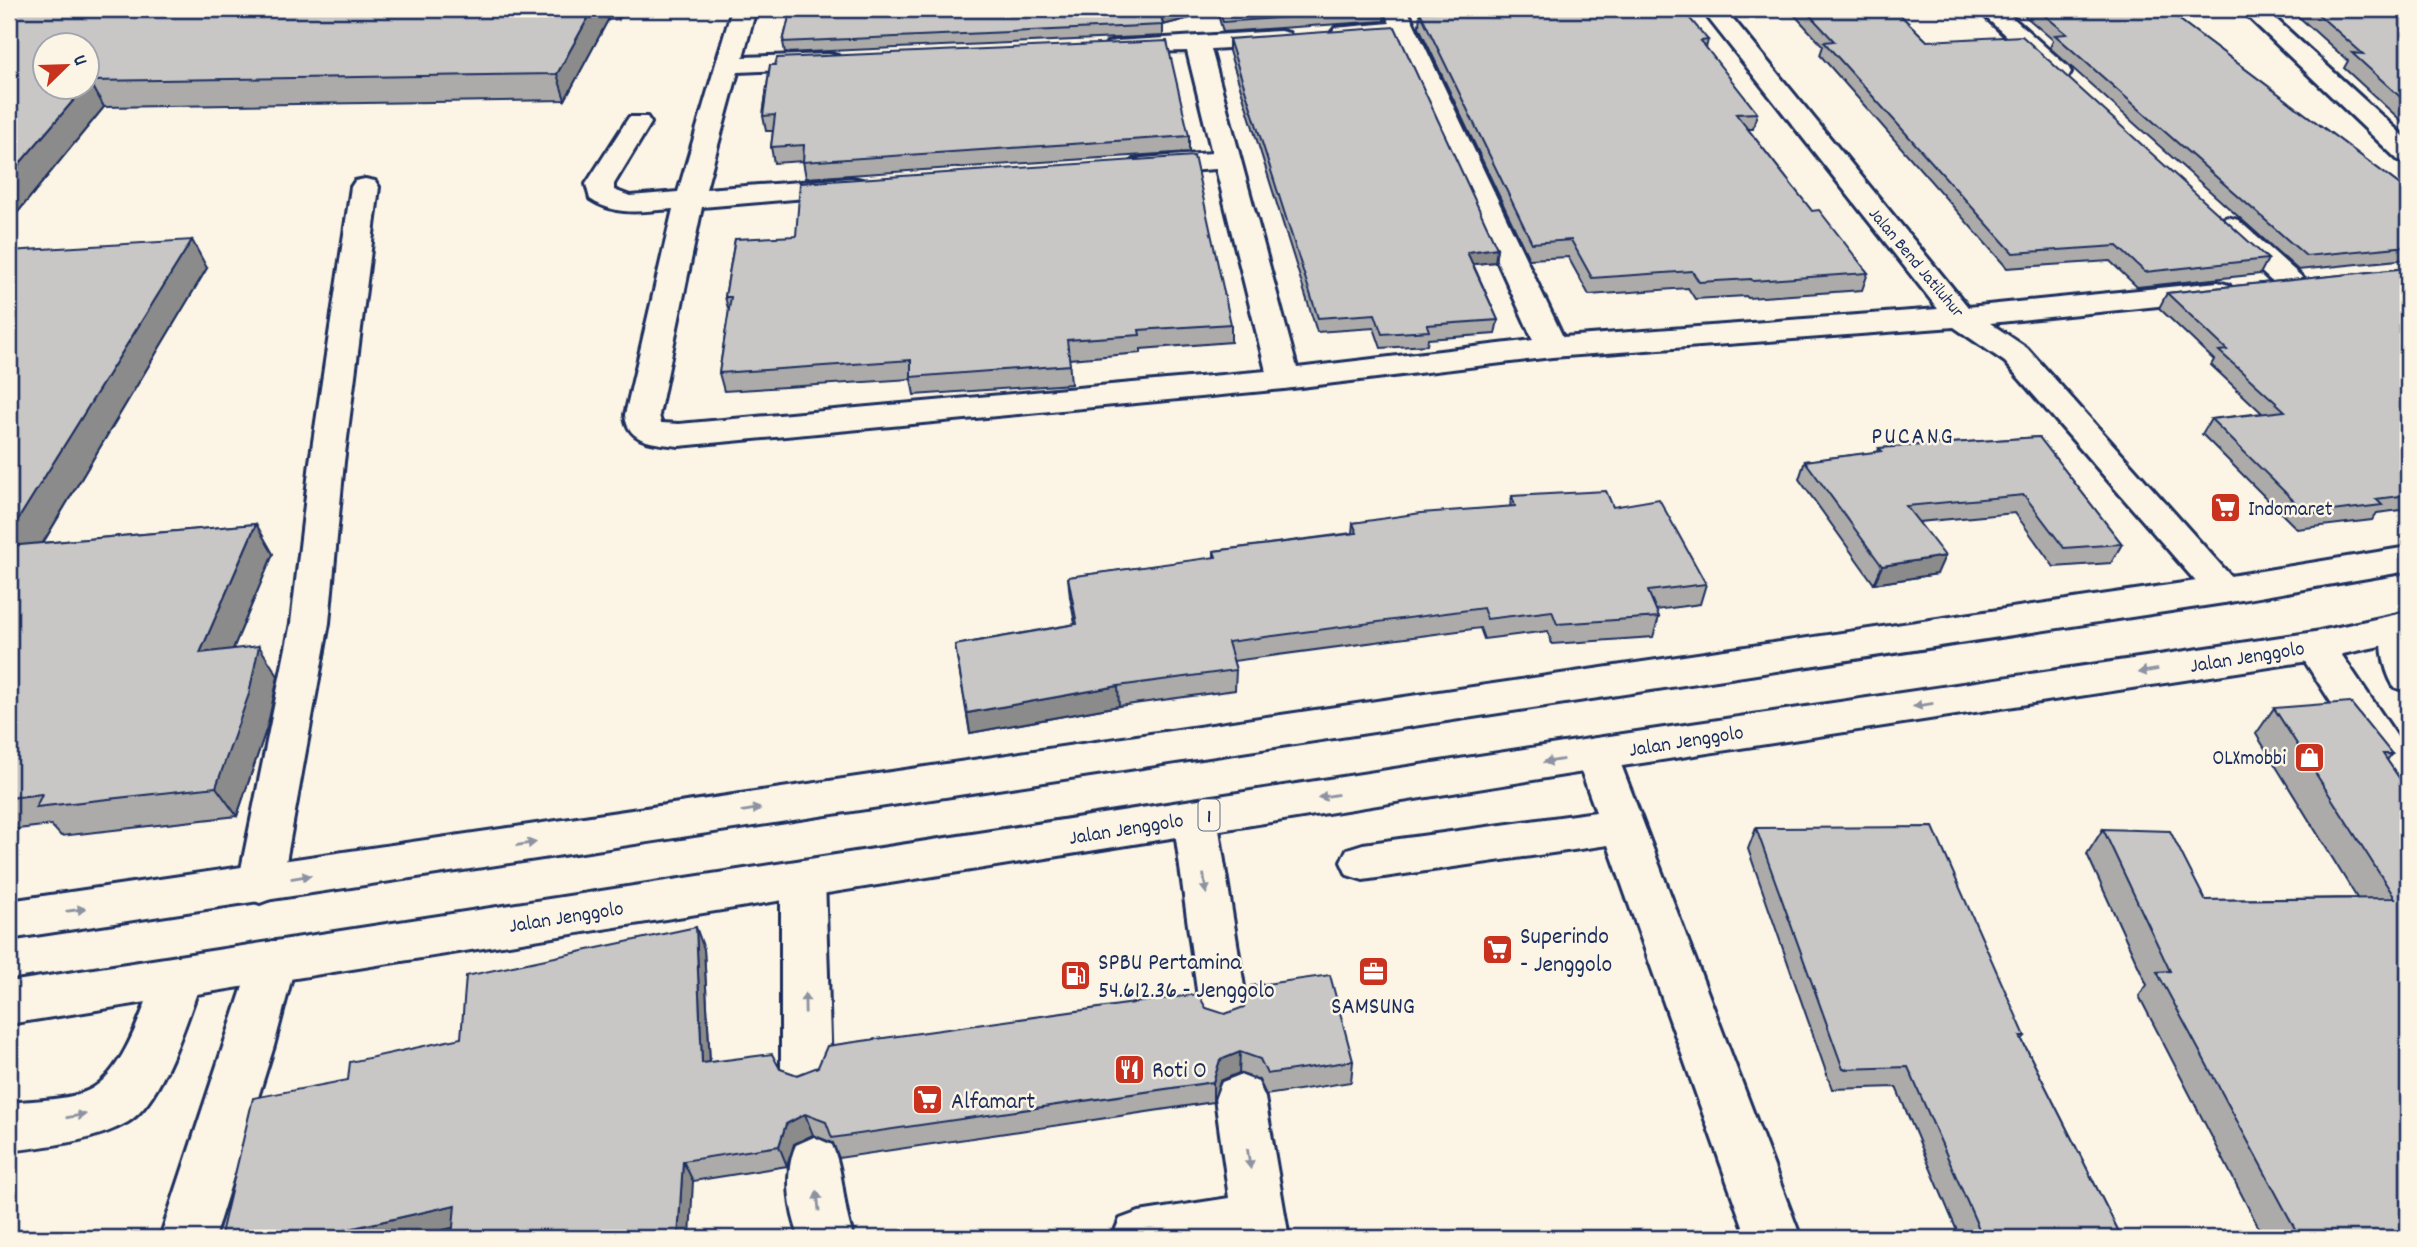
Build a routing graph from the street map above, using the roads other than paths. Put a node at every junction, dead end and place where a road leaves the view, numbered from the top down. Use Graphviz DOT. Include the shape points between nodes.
graph roads {
  1 [pos="744,9"];
  2 [pos="1713,9"];
  3 [pos="1989,9"];
  4 [pos="2252,9"];
  5 [pos="1400,19"];
  6 [pos="1197,44"];
  7 [pos="1086,49"];
  8 [pos="852,60"];
  9 [pos="728,65"];
  10 [pos="2080,91"];
  11 [pos="638,123"];
  12 [pos="2408,154"];
  13 [pos="1228,160"];
  14 [pos="1117,168"];
  15 [pos="883,184"];
  16 [pos="365,187"];
  17 [pos="690,197"];
  18 [pos="2210,210"];
  19 [pos="1960,317"];
  20 [pos="1552,347"];
  21 [pos="1284,379"];
  22 [pos="2408,559"];
  23 [pos="2224,590"];
  24 [pos="2405,626"];
  25 [pos="2315,646"];
  26 [pos="2408,677"];
  27 [pos="1596,754"];
  28 [pos="2408,787"];
  29 [pos="1195,817"];
  30 [pos="1622,826"];
  31 [pos="1363,862"];
  32 [pos="803,878"];
  33 [pos="260,884"];
  34 [pos="9,920"];
  35 [pos="273,961"];
  36 [pos="179,976"];
  37 [pos="9,1003"];
  38 [pos="1224,1012"];
  39 [pos="806,1071"];
  40 [pos="1240,1098"];
  41 [pos="9,1127"];
  42 [pos="814,1162"];
  43 [pos="1261,1229"];
  44 [pos="187,1238"];
  45 [pos="827,1238"];
  46 [pos="1139,1238"];
  47 [pos="1774,1238"];
  1 -- 9 [label="main road"];
  2 -- 19 [label="main road, Jalan Bend Jatiluhur"];
  3 -- 10 [label="main road"];
  4 -- 12 [label="main road"];
  5 -- 6 [label="main road" via="1314,36"];
  5 -- 20 [label="main road"];
  6 -- 7 [label="main road"];
  6 -- 13 [label="main road"];
  8 -- 9 [label="main road"];
  9 -- 17 [label="main road"];
  11 -- 17 [label="main road" via="600,184 600,193 615,203 629,204"];
  13 -- 14 [label="main road"];
  13 -- 21 [label="main road"];
  15 -- 17 [label="main road"];
  16 -- 33 [label="main road" via="325,475 310,623"];
  17 -- 21 [label="main road" via="642,415 643,425 651,432 680,435"];
  18 -- 19 [label="main road" via="2304,282"];
  19 -- 20 [label="main road"];
  19 -- 23 [label="main road, Jalan Bend Jatiluhur" via="2016,355"];
  20 -- 21 [label="main road"];
  22 -- 23 [label="main road"];
  33 -- 23 [label="main road, one-way"];
  24 -- 25 [label="main road, Jalan Jenggolo / 1"];
  24 -- 26 [label="main road"];
  25 -- 27 [label="main road, Jalan Jenggolo / 1, one-way"];
  25 -- 28 [label="main road"];
  27 -- 29 [label="main road, Jalan Jenggolo / 1, one-way"];
  27 -- 30 [label="main road"];
  29 -- 32 [label="main road, Jalan Jenggolo / 1"];
  29 -- 38 [label="main road, one-way"];
  30 -- 31 [label="main road"];
  30 -- 47 [label="main road"];
  32 -- 35 [label="main road, Jalan Jenggolo / 1"];
  39 -- 32 [label="main road, one-way"];
  34 -- 33 [label="main road, one-way"];
  35 -- 36 [label="main road, Jalan Jenggolo / 1"];
  35 -- 44 [label="main road"];
  36 -- 37 [label="main road, Jalan Jenggolo / 1"];
  41 -- 36 [label="main road, one-way" via="86,1114 113,1104 155,1040"];
  40 -- 43 [label="main road, one-way"];
  45 -- 42 [label="main road, one-way" via="821,1225"];
  43 -- 46 [label="main road"];
}
